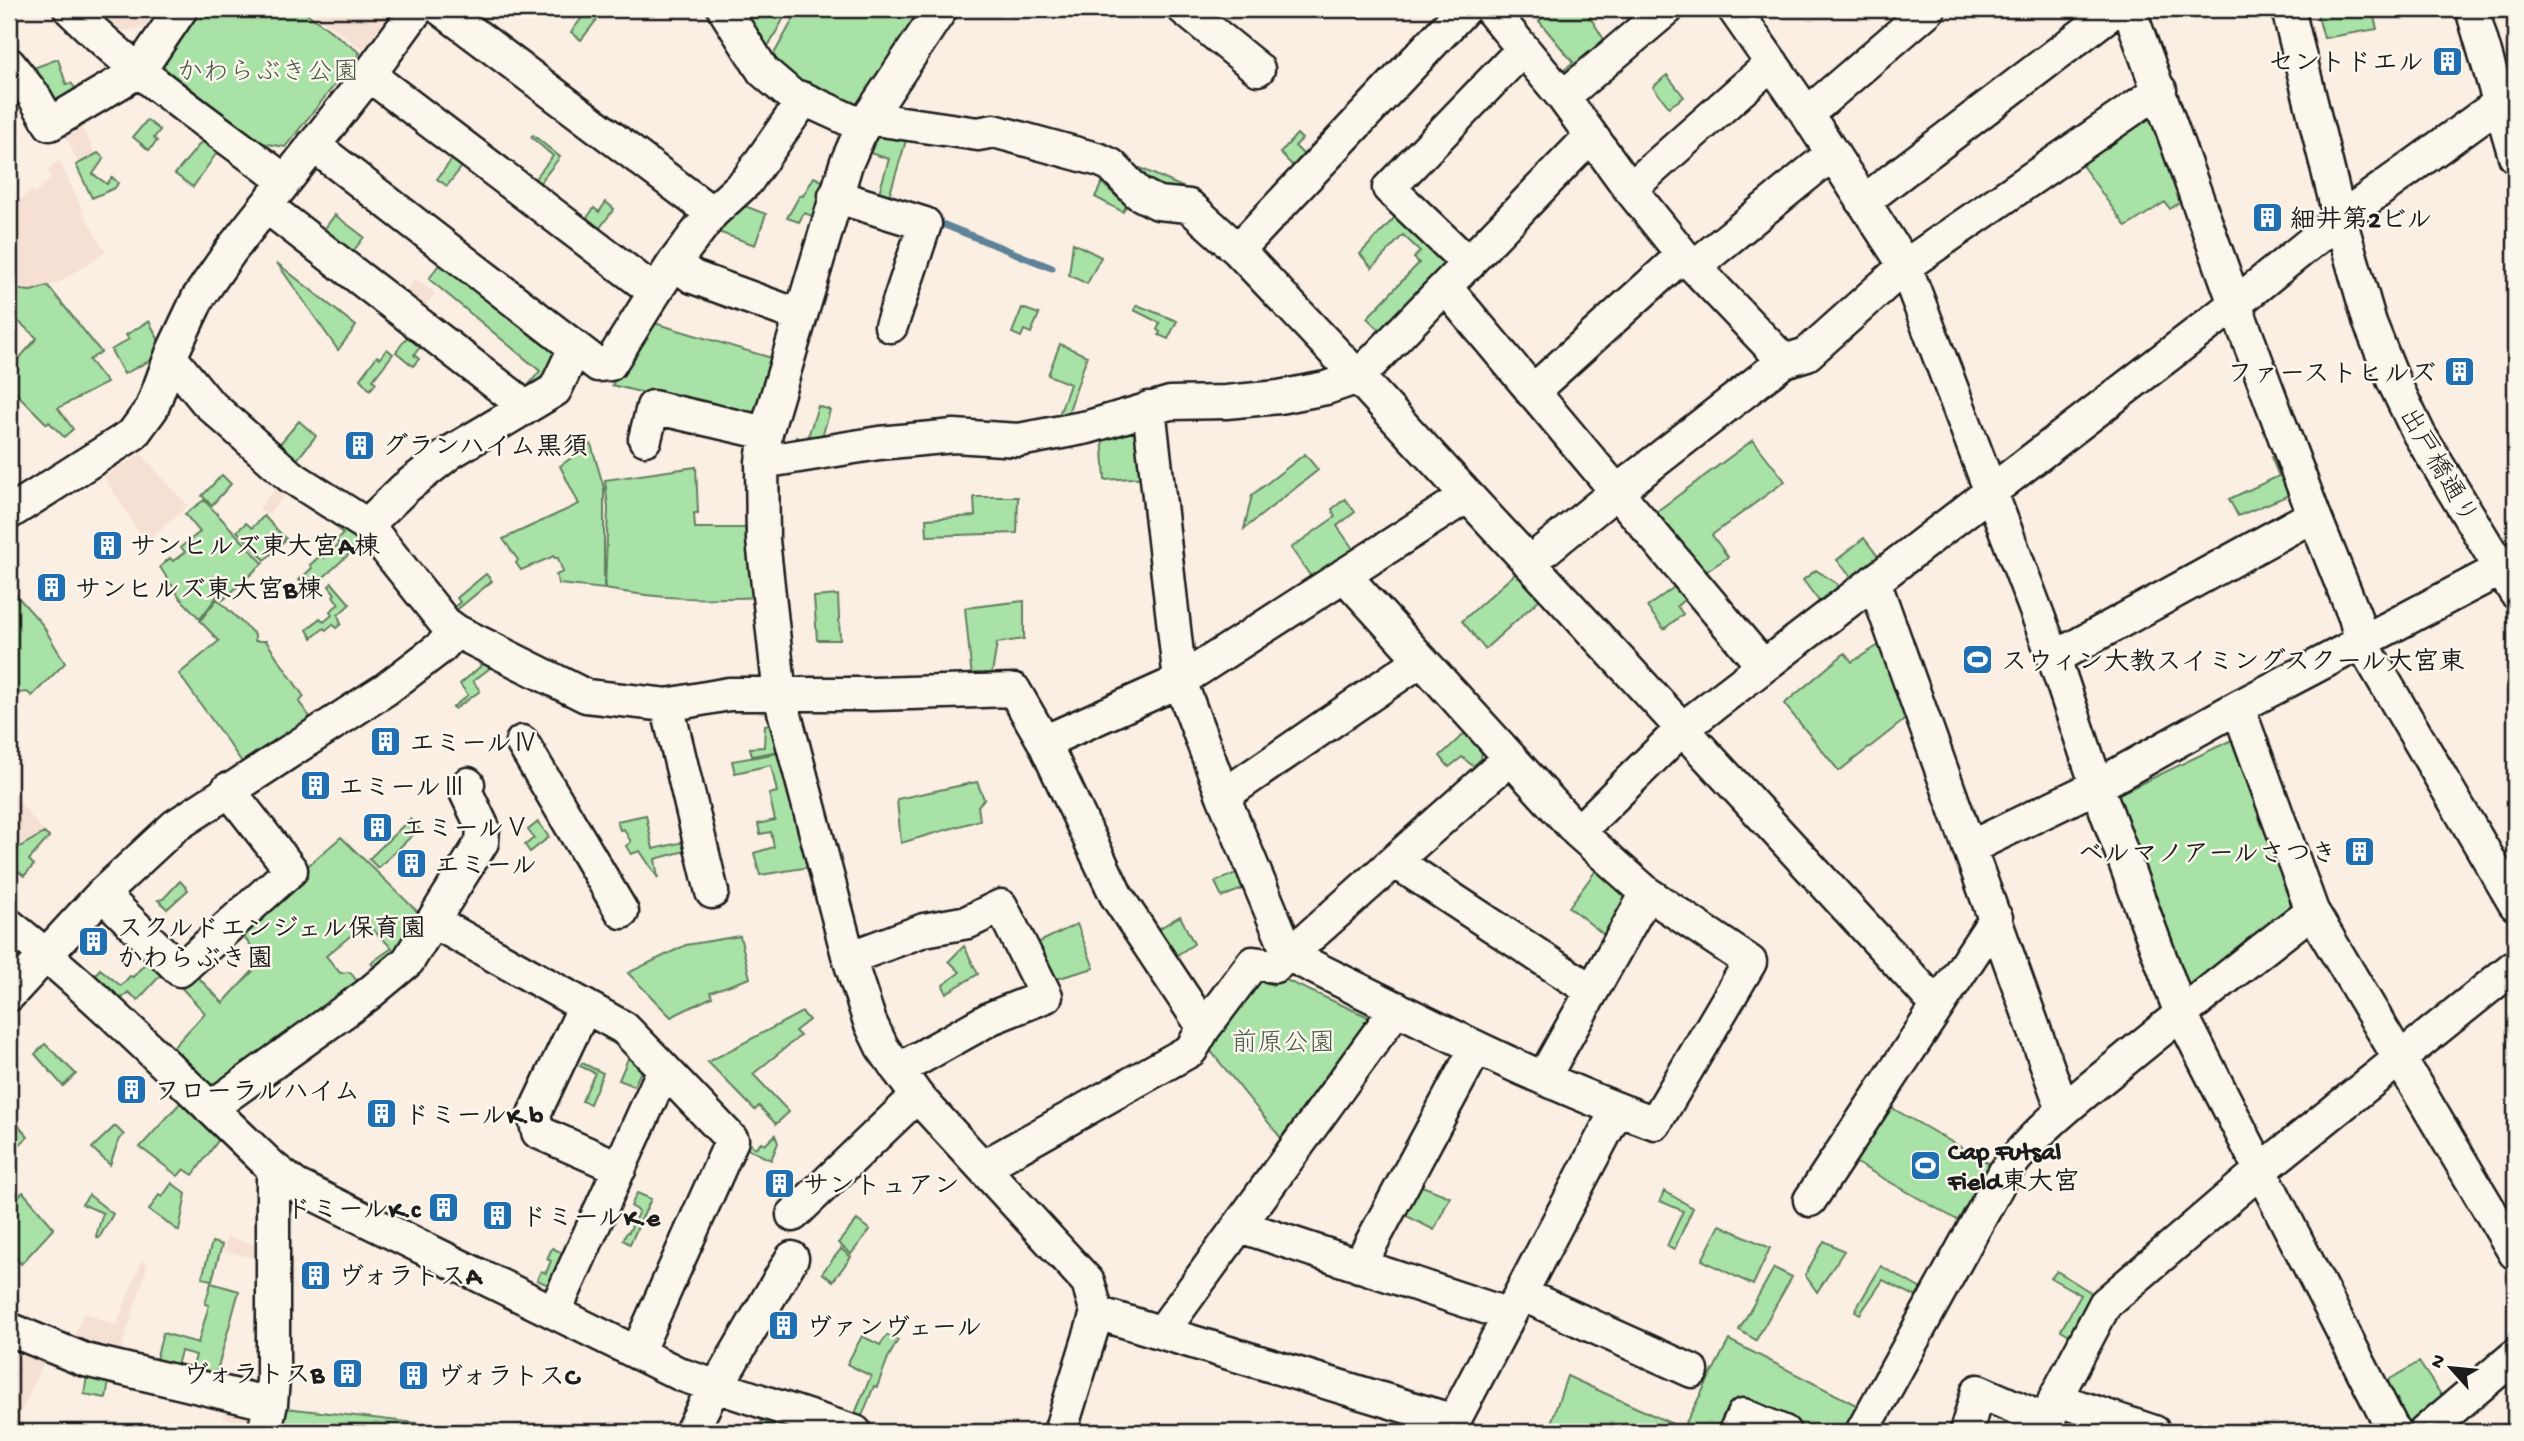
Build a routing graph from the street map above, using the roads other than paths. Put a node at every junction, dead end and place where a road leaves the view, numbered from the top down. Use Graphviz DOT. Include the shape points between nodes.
graph roads {
  1 [pos="70,9"];
  2 [pos="181,9"];
  3 [pos="417,9"];
  4 [pos="441,9"];
  5 [pos="724,9"];
  6 [pos="941,9"];
  7 [pos="1184,9"];
  8 [pos="1464,9"];
  9 [pos="1490,9"];
  10 [pos="1667,9"];
  11 [pos="1734,9"];
  12 [pos="1929,9"];
  13 [pos="2116,9"];
  14 [pos="2129,9"];
  15 [pos="2288,9"];
  16 [pos="2472,9"];
  17 [pos="1523,49"];
  18 [pos="1250,52"];
  19 [pos="1772,63"];
  20 [pos="9,64"];
  21 [pos="139,71"];
  22 [pos="369,75"];
  23 [pos="2160,90"];
  24 [pos="1563,97"];
  25 [pos="2507,98"];
  26 [pos="804,99"];
  27 [pos="1807,114"];
  28 [pos="865,122"];
  29 [pos="1591,136"];
  30 [pos="313,145"];
  31 [pos="1833,153"];
  32 [pos="2515,156"];
  33 [pos="285,181"];
  34 [pos="1630,189"];
  35 [pos="835,196"];
  36 [pos="1863,202"];
  37 [pos="266,206"];
  38 [pos="712,213"];
  39 [pos="2340,219"];
  40 [pos="1238,250"];
  41 [pos="1689,261"];
  42 [pos="674,263"];
  43 [pos="1469,264"];
  44 [pos="1905,266"];
  45 [pos="1446,288"];
  46 [pos="655,292"];
  47 [pos="2235,304"];
  48 [pos="800,316"];
  49 [pos="891,326"];
  50 [pos="575,348"];
  51 [pos="171,359"];
  52 [pos="1784,361"];
  53 [pos="1358,377"];
  54 [pos="1532,392"];
  55 [pos="1149,408"];
  56 [pos="524,409"];
  57 [pos="645,439"];
  58 [pos="764,448"];
  59 [pos="1616,492"];
  60 [pos="1990,492"];
  61 [pos="1468,496"];
  62 [pos="9,513"];
  63 [pos="2314,515"];
  64 [pos="367,525"];
  65 [pos="1529,563"];
  66 [pos="2510,573"];
  67 [pos="1345,575"];
  68 [pos="1874,581"];
  69 [pos="456,631"];
  70 [pos="2362,643"];
  71 [pos="2054,658"];
  72 [pos="1421,660"];
  73 [pos="1763,666"];
  74 [pos="1180,681"];
  75 [pos="780,696"];
  76 [pos="667,705"];
  77 [pos="2238,707"];
  78 [pos="1682,729"];
  79 [pos="522,742"];
  80 [pos="1044,742"];
  81 [pos="1510,758"];
  82 [pos="468,784"];
  83 [pos="2097,786"];
  84 [pos="228,789"];
  85 [pos="1223,796"];
  86 [pos="1578,832"];
  87 [pos="1969,848"];
  88 [pos="1396,862"];
  89 [pos="712,892"];
  90 [pos="1647,893"];
  91 [pos="102,894"];
  92 [pos="2515,904"];
  93 [pos="2312,911"];
  94 [pos="622,912"];
  95 [pos="1996,918"];
  96 [pos="433,921"];
  97 [pos="9,925"];
  98 [pos="47,955"];
  99 [pos="1289,955"];
  100 [pos="849,958"];
  101 [pos="2515,966"];
  102 [pos="1592,991"];
  103 [pos="9,995"];
  104 [pos="1937,1005"];
  105 [pos="584,1006"];
  106 [pos="1396,1008"];
  107 [pos="2181,1014"];
  108 [pos="1204,1028"];
  109 [pos="1476,1048"];
  110 [pos="2400,1059"];
  111 [pos="664,1069"];
  112 [pos="898,1070"];
  113 [pos="1544,1077"];
  114 [pos="917,1096"];
  115 [pos="210,1108"];
  116 [pos="1617,1110"];
  117 [pos="2063,1110"];
  118 [pos="983,1167"];
  119 [pos="273,1168"];
  120 [pos="620,1168"];
  121 [pos="2260,1171"];
  122 [pos="1810,1199"];
  123 [pos="793,1215"];
  124 [pos="1240,1226"];
  125 [pos="2515,1253"];
  126 [pos="792,1258"];
  127 [pos="1359,1266"];
  128 [pos="1515,1305"];
  129 [pos="555,1311"];
  130 [pos="1097,1313"];
  131 [pos="9,1329"];
  132 [pos="1162,1332"];
  133 [pos="637,1353"];
  134 [pos="2515,1356"];
  135 [pos="1692,1371"];
  136 [pos="715,1387"];
  137 [pos="267,1418"];
  138 [pos="2050,1418"];
  139 [pos="1451,1427"];
  140 [pos="691,1432"];
  141 [pos="855,1432"];
  142 [pos="1060,1432"];
  143 [pos="1735,1432"];
  144 [pos="1784,1432"];
  145 [pos="1862,1432"];
  146 [pos="1966,1432"];
  147 [pos="2154,1432"];
  148 [pos="2394,1432"];
  149 [pos="2425,1432"];
  1 -- 21 [label="street"];
  2 -- 21 [label="street"];
  3 -- 22 [label="street"];
  4 -- 38 [label="street"];
  5 -- 26 [label="street" via="764,71 791,95"];
  6 -- 28 [label="street"];
  7 -- 18 [label="street"];
  8 -- 40 [label="street"];
  9 -- 17 [label="street"];
  10 -- 24 [label="street"];
  11 -- 19 [label="street"];
  12 -- 27 [label="street"];
  13 -- 36 [label="street"];
  14 -- 23 [label="street"];
  15 -- 39 [label="street, 出戸橋通り"];
  16 -- 25 [label="street"];
  17 -- 24 [label="street"];
  17 -- 43 [label="street" via="1389,188"];
  19 -- 27 [label="street"];
  19 -- 34 [label="street"];
  20 -- 21 [label="street" via="50,124"];
  21 -- 33 [label="street"];
  22 -- 30 [label="street"];
  22 -- 46 [label="street"];
  23 -- 44 [label="street"];
  23 -- 47 [label="street"];
  24 -- 29 [label="street"];
  25 -- 32 [label="street"];
  25 -- 39 [label="street"];
  26 -- 28 [label="street"];
  26 -- 38 [label="street" via="747,181"];
  27 -- 31 [label="street"];
  28 -- 35 [label="street"];
  28 -- 40 [label="street" via="978,134 994,131 1100,160 1138,193 1158,202 1189,206"];
  29 -- 34 [label="street"];
  29 -- 43 [label="street"];
  30 -- 33 [label="street"];
  30 -- 50 [label="street"];
  31 -- 36 [label="street"];
  31 -- 41 [label="street"];
  33 -- 37 [label="street"];
  34 -- 41 [label="street"];
  35 -- 48 [label="street"];
  35 -- 49 [label="street" via="926,224"];
  36 -- 44 [label="street"];
  37 -- 51 [label="street" via="198,298"];
  37 -- 56 [label="street"];
  38 -- 42 [label="street"];
  39 -- 47 [label="street"];
  39 -- 66 [label="street, 出戸橋通り" via="2370,323 2393,380 2448,485"];
  40 -- 53 [label="street"];
  41 -- 52 [label="street"];
  41 -- 54 [label="street"];
  42 -- 46 [label="street"];
  42 -- 48 [label="street" via="693,277"];
  43 -- 45 [label="street"];
  44 -- 52 [label="street" via="1807,354"];
  44 -- 60 [label="street"];
  45 -- 53 [label="street"];
  45 -- 54 [label="street"];
  46 -- 50 [label="street" via="610,364 598,365"];
  47 -- 60 [label="street"];
  47 -- 63 [label="street"];
  48 -- 58 [label="street"];
  50 -- 56 [label="street" via="555,390"];
  51 -- 62 [label="street" via="152,408 133,434"];
  51 -- 64 [label="street" via="207,402 281,468"];
  52 -- 59 [label="street"];
  53 -- 55 [label="street" via="1279,397"];
  53 -- 61 [label="street"];
  54 -- 59 [label="street"];
  55 -- 58 [label="street" via="1133,416 1019,440 954,436"];
  55 -- 74 [label="street"];
  56 -- 64 [label="street" via="451,452"];
  57 -- 58 [label="street" via="653,407"];
  58 -- 75 [label="street" via="763,540"];
  59 -- 65 [label="street"];
  59 -- 73 [label="street"];
  60 -- 68 [label="street"];
  60 -- 71 [label="street"];
  61 -- 65 [label="street"];
  61 -- 67 [label="street"];
  63 -- 70 [label="street"];
  63 -- 71 [label="street"];
  64 -- 69 [label="street"];
  65 -- 78 [label="street"];
  66 -- 70 [label="street"];
  67 -- 72 [label="street"];
  67 -- 74 [label="street"];
  68 -- 73 [label="street"];
  68 -- 87 [label="street"];
  69 -- 76 [label="street" via="586,696"];
  69 -- 84 [label="street" via="386,689"];
  70 -- 77 [label="street"];
  70 -- 92 [label="street"];
  71 -- 83 [label="street"];
  72 -- 81 [label="street"];
  72 -- 85 [label="street"];
  73 -- 78 [label="street"];
  74 -- 80 [label="street"];
  74 -- 85 [label="street"];
  75 -- 76 [label="street" via="729,694"];
  75 -- 80 [label="street" via="1014,690"];
  75 -- 100 [label="street"];
  76 -- 89 [label="street"];
  77 -- 83 [label="street"];
  77 -- 93 [label="street"];
  78 -- 86 [label="street"];
  78 -- 104 [label="street"];
  79 -- 94 [label="street"];
  80 -- 108 [label="street" via="1116,895"];
  81 -- 86 [label="street"];
  81 -- 88 [label="street"];
  82 -- 96 [label="street" via="465,790 484,828 482,842"];
  83 -- 87 [label="street"];
  83 -- 107 [label="street"];
  84 -- 91 [label="street" via="174,826"];
  84 -- 91 [label="street" via="291,870 180,970"];
  85 -- 99 [label="street"];
  86 -- 90 [label="street"];
  87 -- 95 [label="street"];
  88 -- 99 [label="street"];
  88 -- 102 [label="street"];
  90 -- 102 [label="street"];
  90 -- 116 [label="street" via="1750,962 1655,1123"];
  91 -- 98 [label="street"];
  93 -- 107 [label="street"];
  93 -- 110 [label="street"];
  95 -- 104 [label="street"];
  95 -- 117 [label="street"];
  96 -- 105 [label="street"];
  96 -- 115 [label="street" via="408,961"];
  97 -- 98 [label="street"];
  98 -- 103 [label="street"];
  98 -- 115 [label="street"];
  99 -- 106 [label="street"];
  99 -- 108 [label="street" via="1275,966 1253,963"];
  100 -- 112 [label="street" via="870,1021"];
  100 -- 112 [label="street" via="924,930 968,922 1001,906 1046,996 991,1018"];
  101 -- 110 [label="street"];
  102 -- 113 [label="street"];
  104 -- 122 [label="street"];
  105 -- 111 [label="street" via="624,1028"];
  105 -- 120 [label="street" via="534,1114 538,1132"];
  106 -- 109 [label="street"];
  106 -- 124 [label="street"];
  107 -- 117 [label="street"];
  107 -- 121 [label="street"];
  108 -- 118 [label="street" via="1191,1049"];
  109 -- 113 [label="street"];
  109 -- 127 [label="street"];
  110 -- 121 [label="street"];
  110 -- 125 [label="street"];
  111 -- 120 [label="street"];
  111 -- 133 [label="street" via="732,1140"];
  112 -- 114 [label="street"];
  113 -- 116 [label="street"];
  114 -- 118 [label="street"];
  114 -- 123 [label="street"];
  115 -- 119 [label="street"];
  116 -- 128 [label="street"];
  117 -- 145 [label="street" via="2005,1172"];
  118 -- 130 [label="street" via="1088,1282"];
  119 -- 129 [label="street" via="295,1185"];
  119 -- 137 [label="street"];
  120 -- 129 [label="street"];
  121 -- 138 [label="street" via="2105,1304"];
  121 -- 148 [label="street"];
  124 -- 127 [label="street"];
  124 -- 132 [label="street"];
  126 -- 136 [label="street"];
  127 -- 128 [label="street"];
  128 -- 135 [label="street"];
  128 -- 139 [label="street"];
  129 -- 133 [label="street"];
  130 -- 132 [label="street"];
  130 -- 142 [label="street"];
  131 -- 137 [label="street" via="85,1360"];
  132 -- 139 [label="street"];
  133 -- 136 [label="street"];
  134 -- 149 [label="street"];
  136 -- 140 [label="street"];
  136 -- 141 [label="street"];
  138 -- 146 [label="street" via="1978,1391"];
  138 -- 147 [label="street"];
  143 -- 144 [label="street" via="1743,1415"];
}
